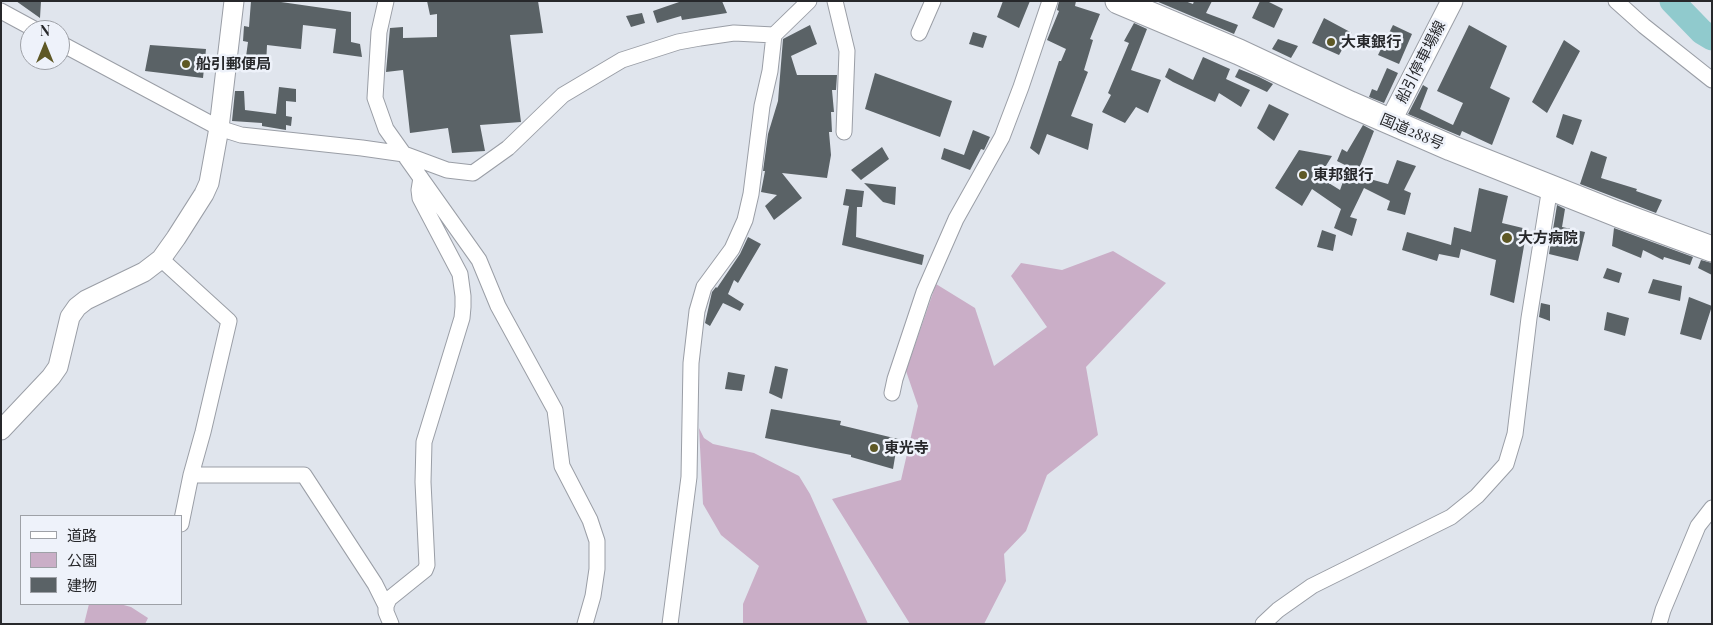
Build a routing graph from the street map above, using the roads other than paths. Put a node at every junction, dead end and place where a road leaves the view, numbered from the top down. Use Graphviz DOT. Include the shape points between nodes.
graph roads {
  1 [pos="234,1"];
  2 [pos="386,1"];
  3 [pos="808,1"];
  4 [pos="834,1"];
  5 [pos="933,1"];
  6 [pos="1050,1"];
  7 [pos="1118,1"];
  8 [pos="1452,1"];
  9 [pos="1616,1"];
  10 [pos="1,11"];
  11 [pos="20,21"];
  12 [pos="919,33"];
  13 [pos="774,35"];
  14 [pos="70,48"];
  15 [pos="1712,80"];
  16 [pos="1390,122"];
  17 [pos="219,128"];
  18 [pos="844,132"];
  19 [pos="404,154"];
  20 [pos="421,178"];
  21 [pos="1550,187"];
  22 [pos="1712,249"];
  23 [pos="161,259"];
  24 [pos="892,393"];
  25 [pos="1,430"];
  26 [pos="191,475"];
  27 [pos="1712,508"];
  28 [pos="182,519"];
  29 [pos="386,606"];
  30 [pos="391,624"];
  31 [pos="586,624"];
  32 [pos="670,624"];
  33 [pos="1263,624"];
  34 [pos="1659,624"];
  1 -- 17 [label="street"];
  2 -- 19 [label="street" via="379,32 375,98 386,129"];
  3 -- 13 [label="street"];
  4 -- 18 [label="street" via="847,50"];
  5 -- 12 [label="street"];
  6 -- 24 [label="street" via="1002,136 956,219 924,292"];
  7 -- 16 [label="highway, 国道288号" via="1239,52"];
  8 -- 16 [label="main road, 船引停車場線"];
  9 -- 15 [label="street"];
  10 -- 11 [label="street"];
  13 -- 19 [label="street" via="734,33 700,38 622,60 563,95 508,148 473,173 447,170"];
  13 -- 32 [label="street" via="745,220 732,250 704,287 697,311 691,363 689,477"];
  14 -- 17 [label="street"];
  16 -- 21 [label="highway, 国道288号"];
  17 -- 19 [label="street" via="241,135"];
  17 -- 23 [label="street" via="209,183"];
  19 -- 20 [label="street"];
  20 -- 29 [label="street" via="420,198 460,274 464,296 462,318 424,442 427,565 389,599"];
  20 -- 31 [label="street" via="479,260 498,306 555,410 562,466 590,520 597,541 597,569"];
  21 -- 22 [label="highway, 国道288号"];
  21 -- 33 [label="street" via="1515,434 1506,464 1478,496 1451,517 1312,586"];
  23 -- 25 [label="street" via="144,272 77,307 70,317 58,367"];
  23 -- 26 [label="street" via="229,321"];
  26 -- 28 [label="street"];
  26 -- 29 [label="street" via="304,475"];
  27 -- 34 [label="street" via="1698,526"];
  29 -- 30 [label="street"];
}
